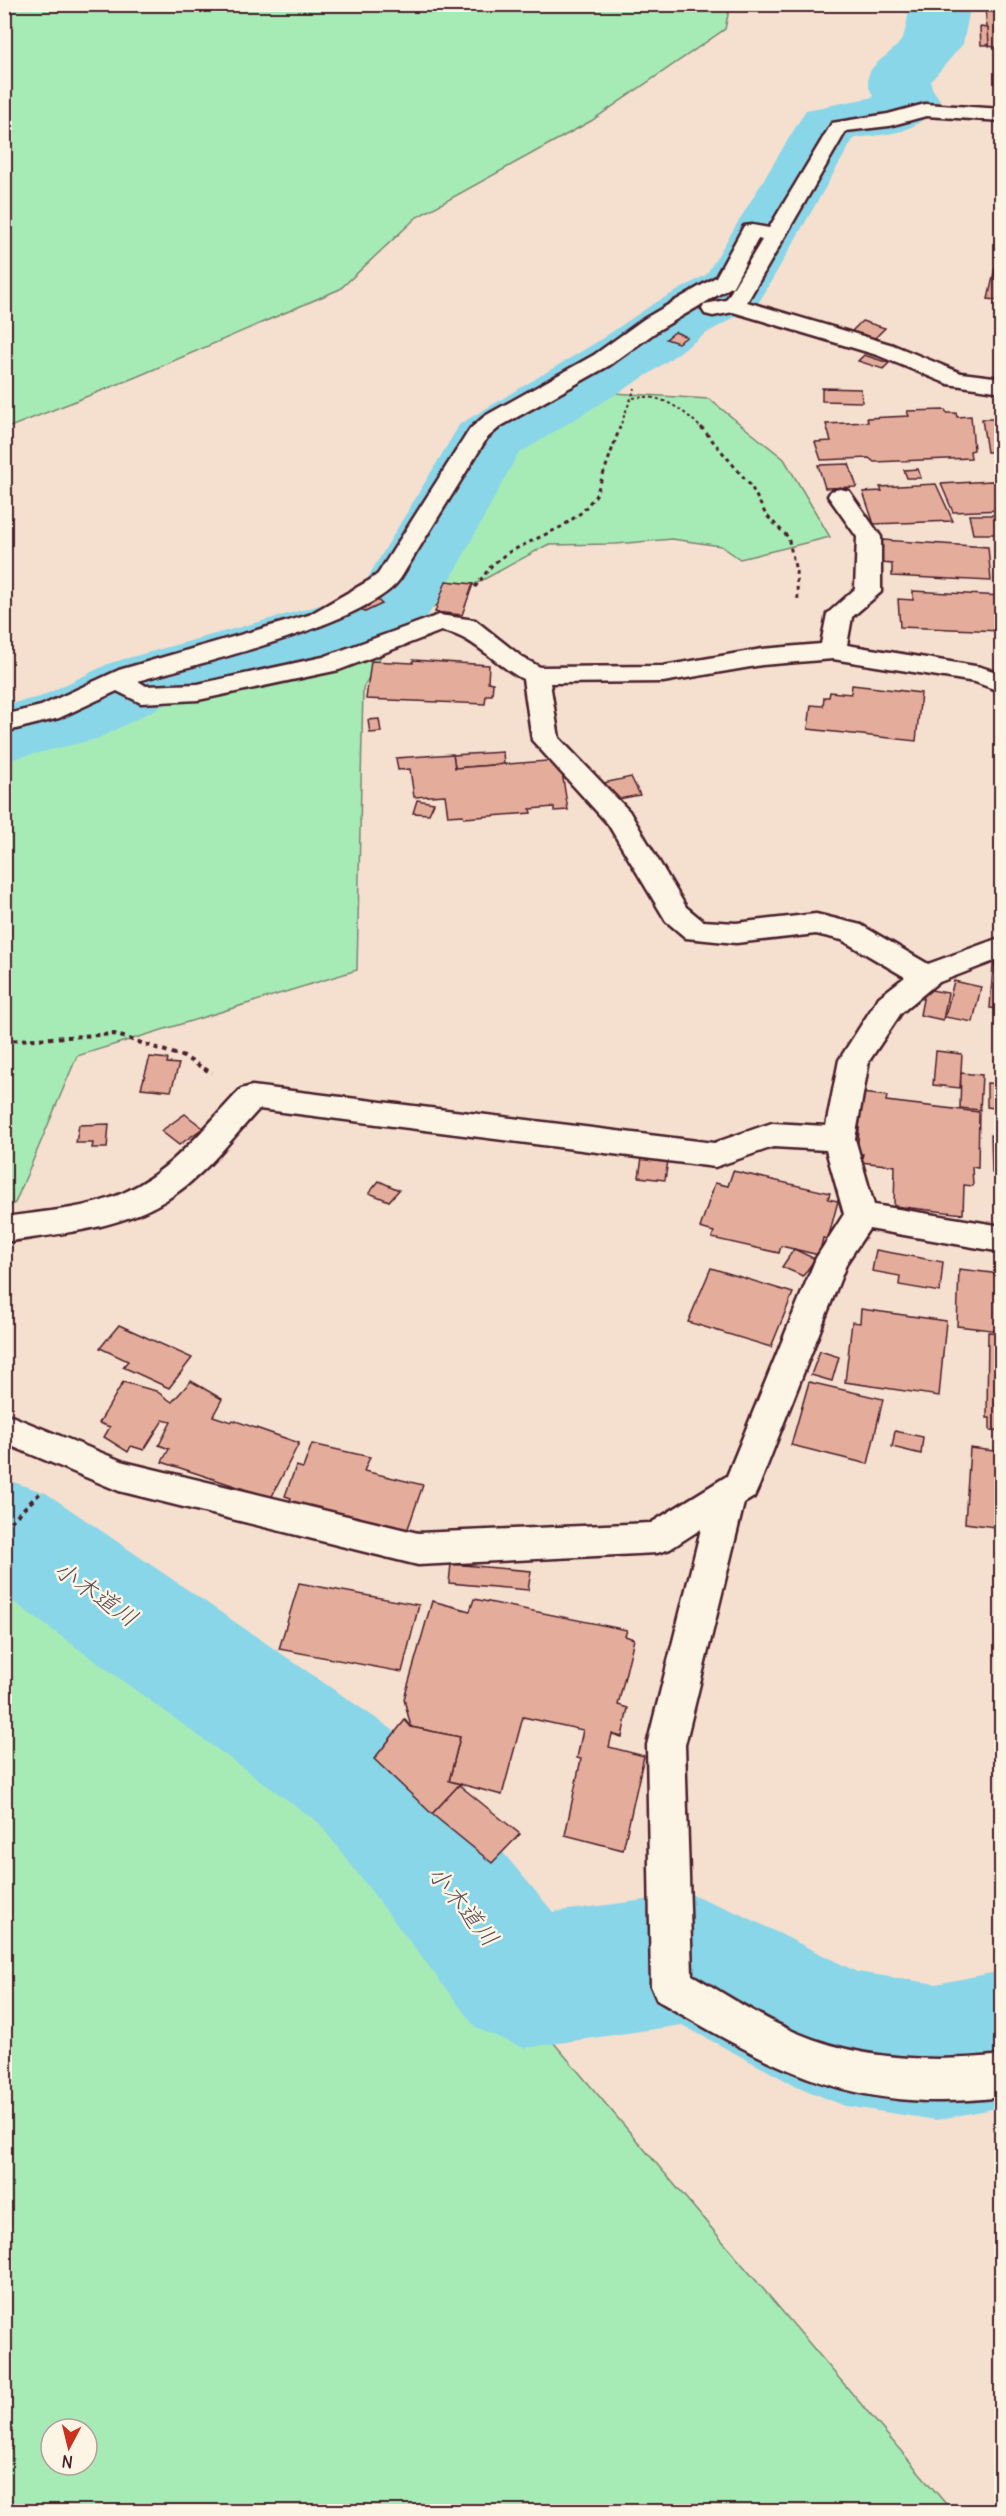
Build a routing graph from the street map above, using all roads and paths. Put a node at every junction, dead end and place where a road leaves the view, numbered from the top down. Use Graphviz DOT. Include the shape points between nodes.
graph roads {
  1 [pos="1002,115"];
  2 [pos="775,236"];
  3 [pos="691,303"];
  4 [pos="734,305"];
  5 [pos="638,380"];
  6 [pos="1002,385"];
  7 [pos="633,398"];
  8 [pos="840,496"];
  9 [pos="466,626"];
  10 [pos="833,651"];
  11 [pos="794,654"];
  12 [pos="536,675"];
  13 [pos="118,680"];
  14 [pos="1002,684"];
  15 [pos="4,724"];
  16 [pos="1002,947"];
  17 [pos="926,976"];
  18 [pos="4,1041"];
  19 [pos="252,1097"];
  20 [pos="839,1139"];
  21 [pos="861,1215"];
  22 [pos="4,1230"];
  23 [pos="1002,1239"];
  24 [pos="4,1426"];
  25 [pos="729,1494"];
  26 [pos="1002,2076"];
  1 -- 2 [label="street" via="925,110 839,127"];
  2 -- 3 [label="street" via="752,231 725,281"];
  2 -- 4 [label="street"];
  3 -- 4 [label="street" via="707,310"];
  3 -- 13 [label="street" via="493,421 478,434 387,579 368,594 342,604 318,620"];
  4 -- 6 [label="street" via="885,350 956,379"];
  5 -- 9 [label="path" via="596,495 563,526 507,553 492,565 476,586"];
  7 -- 11 [label="path" via="660,398 700,424 752,488 765,514 790,541 800,587"];
  8 -- 10 [label="street" via="869,537 868,592 840,614"];
  9 -- 12 [label="street" via="514,664"];
  9 -- 13 [label="street" via="439,623 330,664 198,692 141,695"];
  10 -- 11 [label="street"];
  10 -- 14 [label="street" via="981,675"];
  11 -- 12 [label="street" via="663,674"];
  12 -- 17 [label="street" via="546,740 619,818 676,914 696,931 736,933 816,924 851,932"];
  13 -- 15 [label="street" via="50,712"];
  16 -- 17 [label="street"];
  17 -- 20 [label="street" via="890,1005 854,1060"];
  18 -- 19 [label="path" via="114,1034 184,1057"];
  19 -- 20 [label="street" via="715,1155 772,1136"];
  19 -- 22 [label="street" via="185,1168 148,1195 107,1212"];
  20 -- 21 [label="street"];
  21 -- 23 [label="street"];
  21 -- 25 [label="street" via="832,1258 741,1486"];
  24 -- 25 [label="street" via="119,1476 418,1549 657,1538"];
  25 -- 26 [label="street" via="666,1745 672,1986 792,2053 835,2067 900,2079 962,2082"];
}
